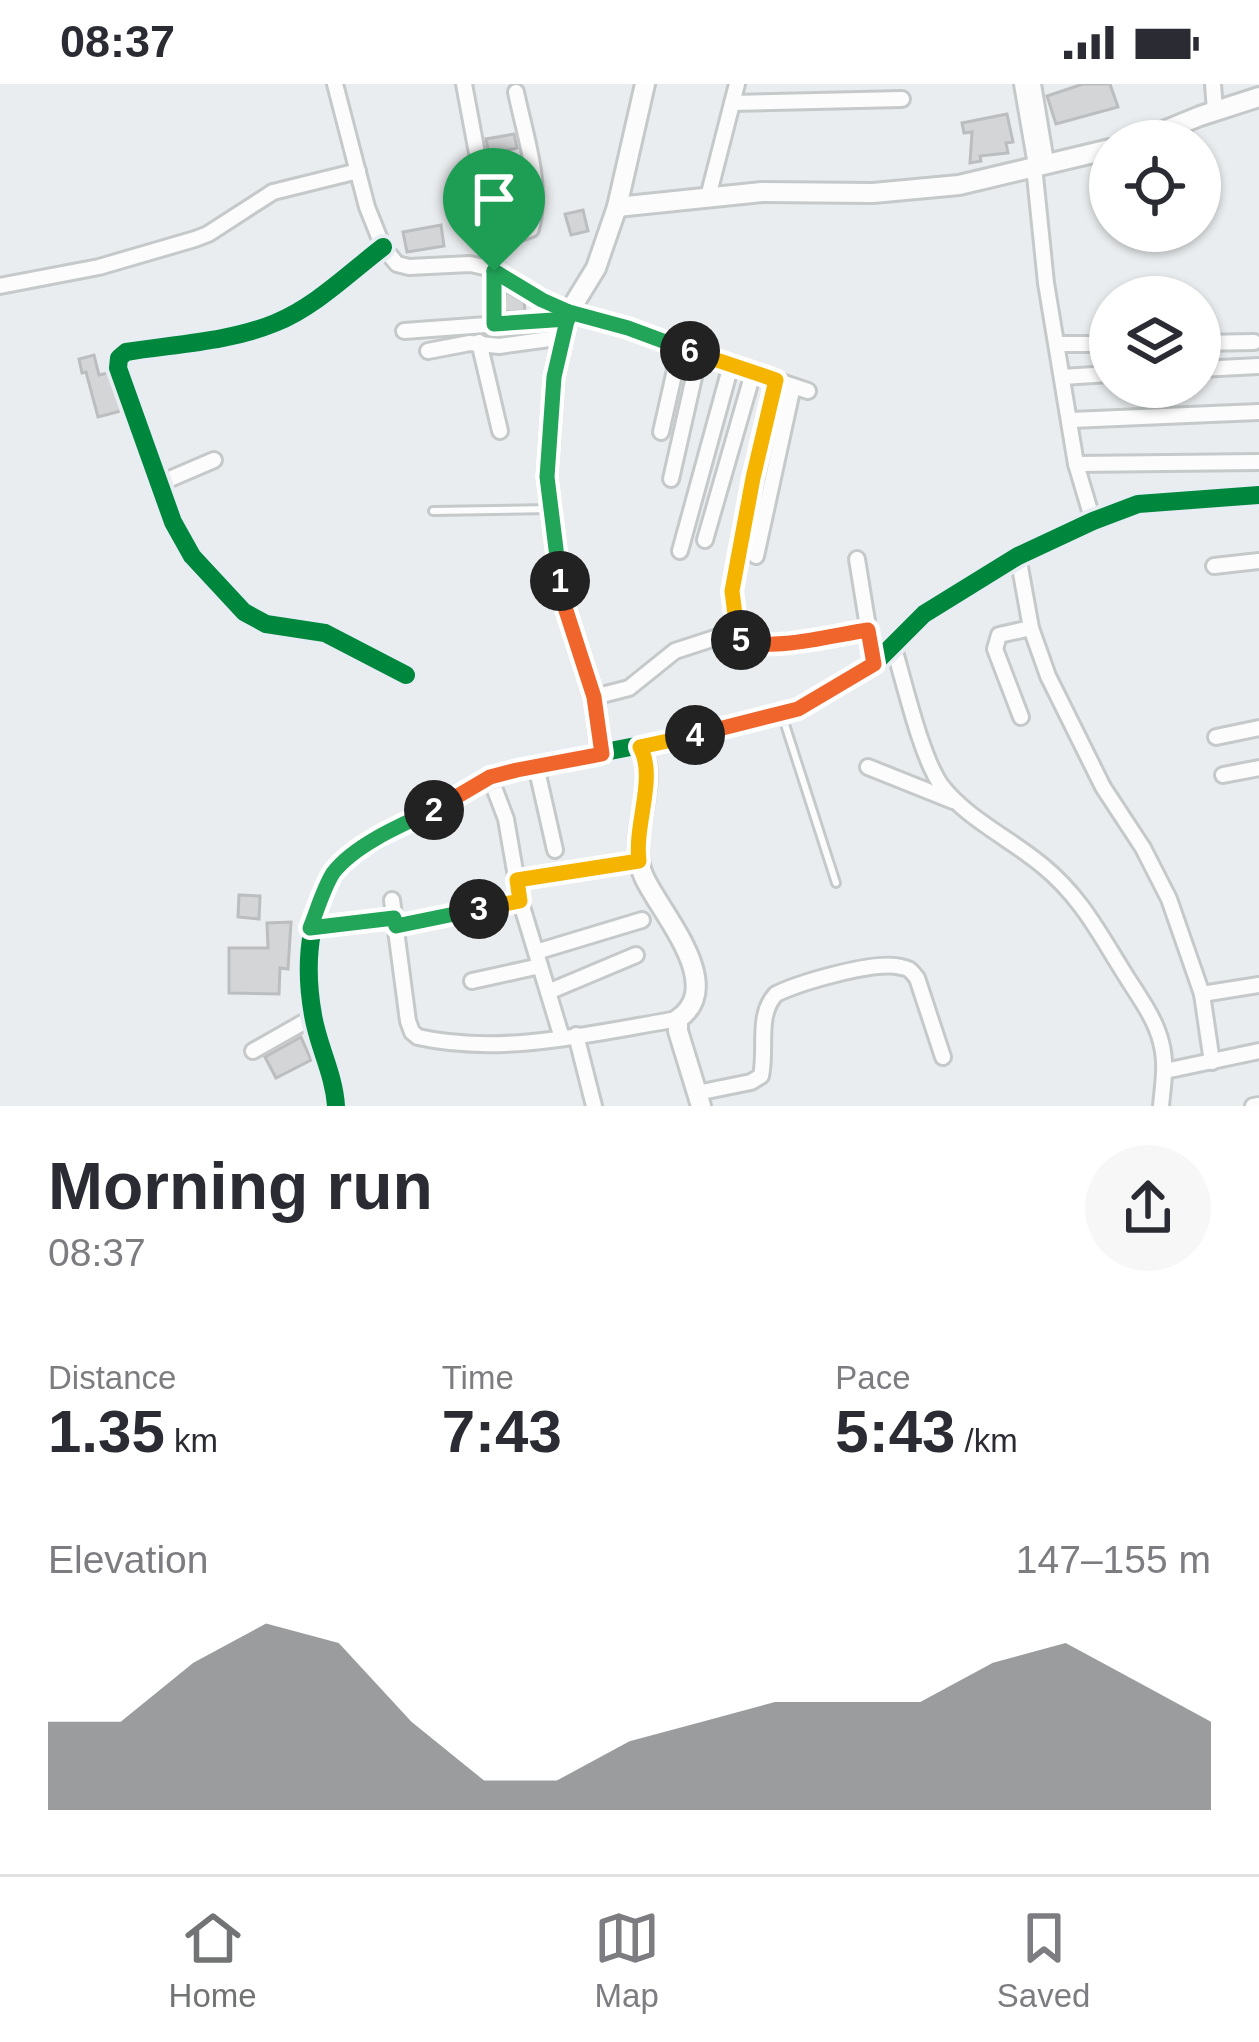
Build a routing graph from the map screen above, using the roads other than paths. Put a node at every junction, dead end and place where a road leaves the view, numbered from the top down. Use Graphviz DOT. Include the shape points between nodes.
graph roads {
  1 [pos="335,84"];
  2 [pos="464,84"];
  3 [pos="645,84"];
  4 [pos="737,84"];
  5 [pos="1022,84"];
  6 [pos="1033,84"];
  7 [pos="1213,84"];
  8 [pos="516,92"];
  9 [pos="1259,97"];
  10 [pos="902,99"];
  11 [pos="732,103"];
  12 [pos="1215,111"];
  13 [pos="1192,120"];
  14 [pos="1089,153"];
  15 [pos="1039,164"];
  16 [pos="358,171"];
  17 [pos="708,196"];
  18 [pos="617,207"];
  19 [pos="383,247"];
  20 [pos="495,249"];
  21 [pos="492,269"];
  22 [pos="0,286"];
  23 [pos="567,323"];
  24 [pos="494,324"];
  25 [pos="404,331"];
  26 [pos="479,342"];
  27 [pos="1254,342"];
  28 [pos="1221,343"];
  29 [pos="1058,344"];
  30 [pos="1089,344"];
  31 [pos="680,348"];
  32 [pos="428,351"];
  33 [pos="699,355"];
  34 [pos="731,365"];
  35 [pos="1259,366"];
  36 [pos="1221,368"];
  37 [pos="753,373"];
  38 [pos="1089,375"];
  39 [pos="1062,377"];
  40 [pos="776,380"];
  41 [pos="1259,412"];
  42 [pos="1071,420"];
  43 [pos="500,430"];
  44 [pos="661,433"];
  45 [pos="214,460"];
  46 [pos="1259,462"];
  47 [pos="1076,464"];
  48 [pos="671,478"];
  49 [pos="158,484"];
  50 [pos="1259,495"];
  51 [pos="551,509"];
  52 [pos="434,512"];
  53 [pos="1093,520"];
  54 [pos="705,540"];
  55 [pos="680,551"];
  56 [pos="756,556"];
  57 [pos="1018,556"];
  58 [pos="857,559"];
  59 [pos="1259,561"];
  60 [pos="1214,566"];
  61 [pos="1031,628"];
  62 [pos="868,630"];
  63 [pos="738,638"];
  64 [pos="893,645"];
  65 [pos="874,664"];
  66 [pos="406,675"];
  67 [pos="594,697"];
  68 [pos="781,714"];
  69 [pos="1021,717"];
  70 [pos="1259,728"];
  71 [pos="1216,737"];
  72 [pos="640,747"];
  73 [pos="602,754"];
  74 [pos="536,766"];
  75 [pos="868,767"];
  76 [pos="1259,768"];
  77 [pos="1223,775"];
  78 [pos="490,777"];
  79 [pos="959,804"];
  80 [pos="555,850"];
  81 [pos="639,861"];
  82 [pos="517,880"];
  83 [pos="836,883"];
  84 [pos="392,900"];
  85 [pos="520,901"];
  86 [pos="642,920"];
  87 [pos="395,922"];
  88 [pos="310,928"];
  89 [pos="636,956"];
  90 [pos="538,959"];
  91 [pos="472,981"];
  92 [pos="1259,985"];
  93 [pos="548,992"];
  94 [pos="1202,994"];
  95 [pos="313,1017"];
  96 [pos="678,1019"];
  97 [pos="569,1037"];
  98 [pos="253,1051"];
  99 [pos="1259,1051"];
  100 [pos="943,1057"];
  101 [pos="1212,1062"];
  102 [pos="1166,1071"];
  103 [pos="699,1100"];
  104 [pos="336,1106"];
  105 [pos="594,1106"];
  106 [pos="1161,1106"];
  1 -- 16 [label="street"];
  2 -- 20 [label="street"];
  3 -- 18 [label="street"];
  4 -- 11 [label="street"];
  5 -- 15 [label="street"];
  6 -- 15 [label="street"];
  7 -- 12 [label="street"];
  8 -- 20 [label="street" via="535,188 533,221"];
  9 -- 12 [label="street"];
  10 -- 11 [label="street"];
  11 -- 17 [label="street"];
  12 -- 13 [label="street"];
  14 -- 15 [label="street"];
  15 -- 17 [label="street" via="911,190"];
  15 -- 29 [label="street"];
  16 -- 19 [label="street"];
  16 -- 22 [label="street" via="273,192 195,239"];
  17 -- 18 [label="street"];
  18 -- 23 [label="street"];
  19 -- 21 [label="street" via="409,267"];
  19 -- 49 [label="street" via="277,322 119,358"];
  20 -- 21 [label="street"];
  21 -- 23 [label="street"];
  21 -- 24 [label="street"];
  23 -- 24 [label="street"];
  23 -- 26 [label="street" via="499,346"];
  23 -- 31 [label="street" via="628,328"];
  23 -- 51 [label="street" via="554,377"];
  24 -- 25 [label="street"];
  26 -- 32 [label="street"];
  26 -- 43 [label="street"];
  27 -- 28 [label="street"];
  29 -- 30 [label="street"];
  29 -- 39 [label="street"];
  31 -- 33 [label="street"];
  31 -- 44 [label="street"];
  33 -- 34 [label="street"];
  33 -- 48 [label="street"];
  34 -- 37 [label="street"];
  34 -- 55 [label="street"];
  35 -- 36 [label="street"];
  37 -- 40 [label="street"];
  37 -- 54 [label="street"];
  38 -- 39 [label="street"];
  39 -- 42 [label="street"];
  40 -- 56 [label="street" via="801,388"];
  40 -- 63 [label="street" via="732,591"];
  41 -- 42 [label="street"];
  42 -- 47 [label="street"];
  45 -- 49 [label="street"];
  46 -- 47 [label="street"];
  47 -- 53 [label="street"];
  49 -- 66 [label="street" via="192,556 244,613 325,634"];
  50 -- 53 [label="street" via="1138,504"];
  51 -- 52 [label="lane"];
  51 -- 67 [label="street" via="562,598"];
  53 -- 57 [label="street"];
  57 -- 61 [label="street"];
  57 -- 64 [label="street" via="924,614"];
  58 -- 62 [label="street"];
  59 -- 60 [label="street"];
  61 -- 69 [label="street" via="999,635 995,649"];
  61 -- 94 [label="street" via="1103,787 1169,899"];
  62 -- 63 [label="street" via="758,644"];
  62 -- 65 [label="street"];
  63 -- 67 [label="street" via="686,646 629,688"];
  64 -- 65 [label="street"];
  64 -- 79 [label="street" via="929,762"];
  65 -- 68 [label="street"];
  67 -- 73 [label="street"];
  68 -- 72 [label="street"];
  68 -- 83 [label="lane"];
  70 -- 71 [label="street"];
  72 -- 73 [label="street"];
  72 -- 81 [label="street" via="648,767"];
  73 -- 74 [label="street"];
  74 -- 78 [label="street"];
  74 -- 80 [label="street"];
  75 -- 79 [label="street"];
  76 -- 77 [label="street"];
  78 -- 82 [label="street"];
  78 -- 88 [label="street" via="349,857 332,875"];
  79 -- 102 [label="street" via="1044,867 1094,921 1145,1005"];
  81 -- 82 [label="street"];
  81 -- 96 [label="street" via="694,973 694,1004"];
  82 -- 85 [label="street"];
  84 -- 87 [label="street"];
  85 -- 87 [label="street"];
  85 -- 90 [label="street"];
  86 -- 90 [label="street"];
  87 -- 88 [label="street"];
  87 -- 97 [label="street" via="408,1021 418,1037 478,1045"];
  88 -- 95 [label="street"];
  89 -- 93 [label="street"];
  90 -- 91 [label="street"];
  90 -- 93 [label="street"];
  92 -- 94 [label="street"];
  93 -- 97 [label="street"];
  94 -- 101 [label="street"];
  95 -- 98 [label="street"];
  95 -- 104 [label="street"];
  96 -- 97 [label="street"];
  96 -- 103 [label="street"];
  97 -- 105 [label="street"];
  99 -- 101 [label="street"];
  100 -- 103 [label="street" via="910,970 842,972 776,994 766,1013 761,1076"];
  101 -- 102 [label="street"];
  102 -- 106 [label="street"];
}
